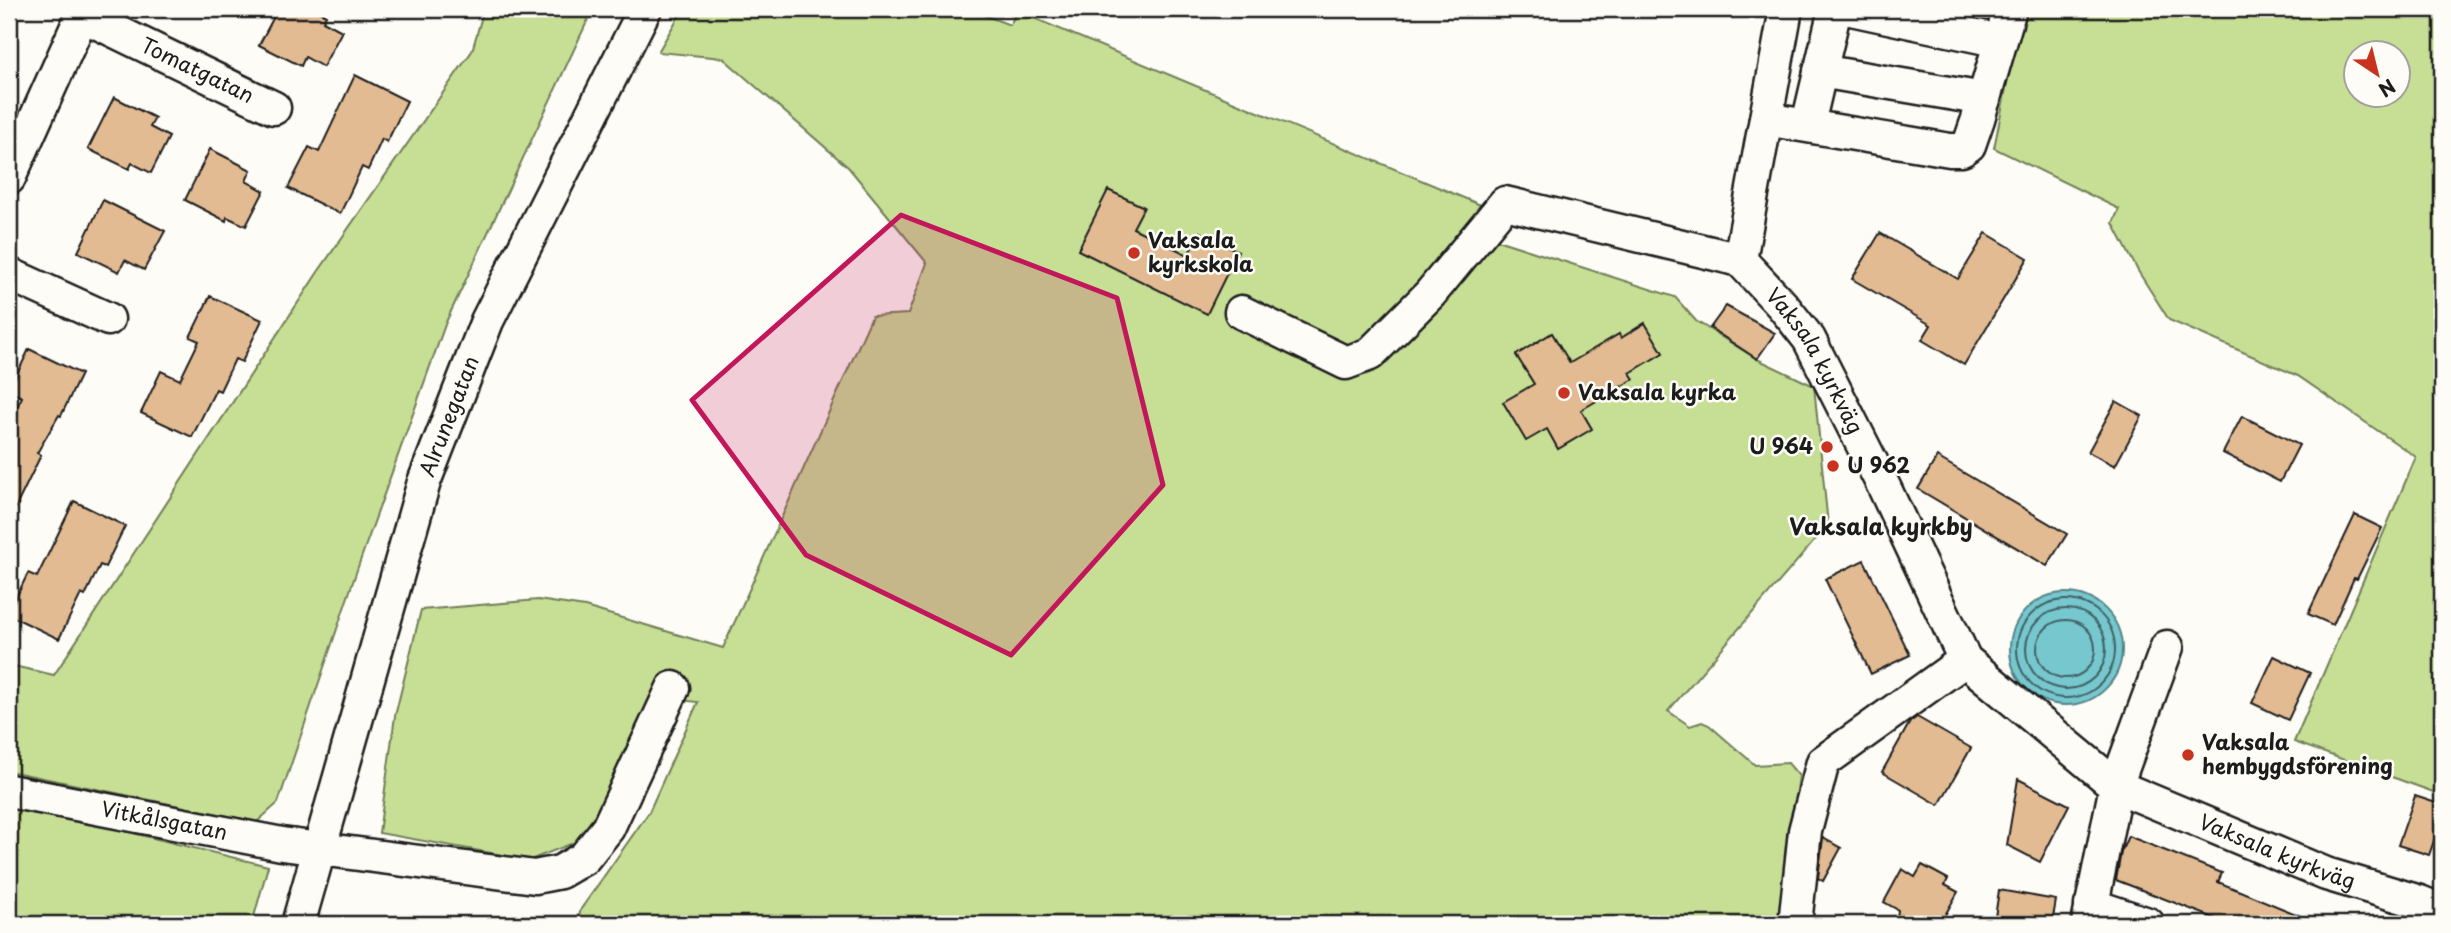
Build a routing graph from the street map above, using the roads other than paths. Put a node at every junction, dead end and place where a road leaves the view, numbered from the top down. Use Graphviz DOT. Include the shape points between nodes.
graph roads {
  1 [pos="645,9"];
  2 [pos="1786,9"];
  3 [pos="1835,9"];
  4 [pos="1851,9"];
  5 [pos="2010,9"];
  6 [pos="84,12"];
  7 [pos="2000,41"];
  8 [pos="1820,71"];
  9 [pos="1984,99"];
  10 [pos="274,108"];
  11 [pos="1766,119"];
  12 [pos="1808,124"];
  13 [pos="9,178"];
  14 [pos="1740,260"];
  15 [pos="9,274"];
  16 [pos="1241,312"];
  17 [pos="108,319"];
  18 [pos="2168,647"];
  19 [pos="1965,660"];
  20 [pos="673,688"];
  21 [pos="2116,786"];
  22 [pos="9,791"];
  23 [pos="318,848"];
  24 [pos="2431,906"];
  25 [pos="2090,914"];
  26 [pos="298,924"];
  27 [pos="1795,924"];
  28 [pos="2148,924"];
  1 -- 23 [label="street, Alrunegatan" via="486,321 424,482"];
  2 -- 11 [label="street"];
  3 -- 8 [label="street"];
  4 -- 7 [label="street"];
  5 -- 7 [label="street"];
  6 -- 10 [label="street, Tomatgatan"];
  6 -- 13 [label="street, Tomatgatan"];
  7 -- 9 [label="street"];
  8 -- 9 [label="street"];
  8 -- 12 [label="street"];
  9 -- 12 [label="street" via="1969,145 1962,150"];
  11 -- 12 [label="street"];
  11 -- 14 [label="street"];
  14 -- 16 [label="street" via="1505,203 1430,294 1370,354 1346,363"];
  14 -- 19 [label="street, Vaksala kyrkväg" via="1809,339"];
  15 -- 17 [label="street"];
  18 -- 21 [label="street"];
  19 -- 21 [label="street, Vaksala kyrkväg"];
  19 -- 27 [label="street" via="1823,762 1805,831"];
  20 -- 23 [label="street, Vitkålsgatan" via="608,828 584,858 560,872 535,877"];
  21 -- 24 [label="street, Vaksala kyrkväg" via="2326,874"];
  21 -- 25 [label="street"];
  22 -- 23 [label="street, Vitkålsgatan"];
  23 -- 26 [label="street, Alrunegatan"];
  25 -- 28 [label="street"];
}
